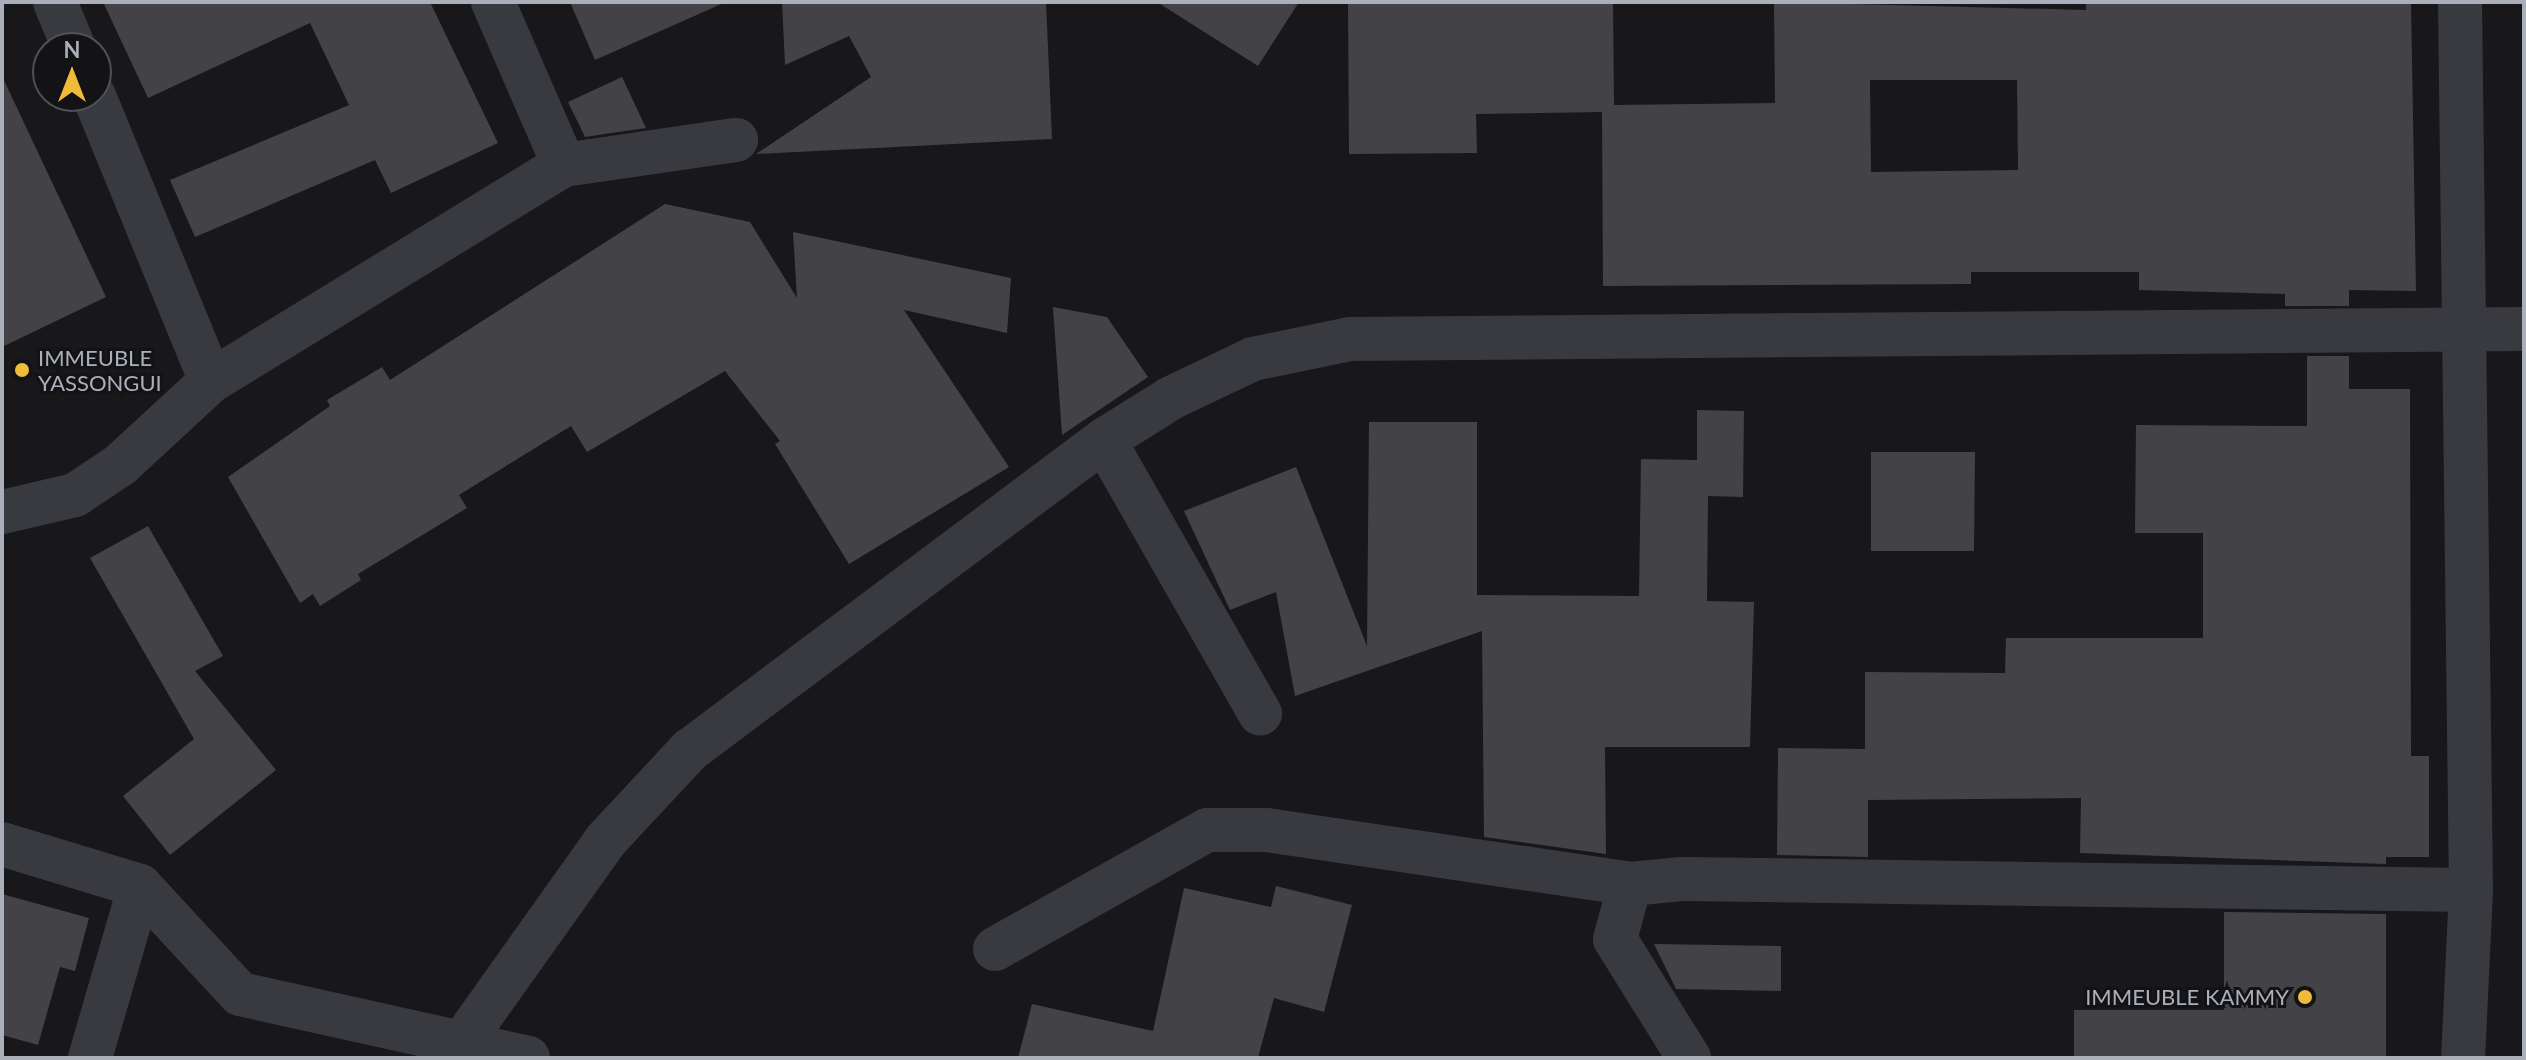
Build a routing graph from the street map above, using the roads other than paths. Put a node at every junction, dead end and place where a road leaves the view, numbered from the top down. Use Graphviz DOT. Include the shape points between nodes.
graph roads {
  1 [pos="55,2"];
  2 [pos="493,2"];
  3 [pos="2460,2"];
  4 [pos="67,32"];
  5 [pos="101,112"];
  6 [pos="736,140"];
  7 [pos="564,165"];
  8 [pos="2463,329"];
  9 [pos="2524,329"];
  10 [pos="211,381"];
  11 [pos="1104,440"];
  12 [pos="2,512"];
  13 [pos="1260,714"];
  14 [pos="2,844"];
  15 [pos="1630,884"];
  16 [pos="140,886"];
  17 [pos="2471,890"];
  18 [pos="995,949"];
  19 [pos="457,1050"];
  20 [pos="90,1058"];
  21 [pos="528,1058"];
  22 [pos="1689,1058"];
  23 [pos="2463,1058"];
  1 -- 4 [label="street"];
  2 -- 7 [label="street"];
  3 -- 8 [label="street"];
  5 -- 10 [label="street"];
  6 -- 7 [label="street"];
  7 -- 10 [label="street"];
  8 -- 9 [label="street"];
  8 -- 11 [label="street" via="1350,339 1253,359 1171,398"];
  8 -- 17 [label="street"];
  10 -- 12 [label="street" via="120,465 75,495"];
  11 -- 13 [label="street"];
  11 -- 19 [label="street" via="978,529 643,794"];
  14 -- 16 [label="street"];
  15 -- 17 [label="street" via="1682,879"];
  15 -- 18 [label="street" via="1266,830 1207,830"];
  15 -- 22 [label="street" via="1615,939"];
  16 -- 19 [label="street" via="240,994"];
  16 -- 20 [label="street"];
  17 -- 23 [label="street"];
  19 -- 21 [label="street"];
}
